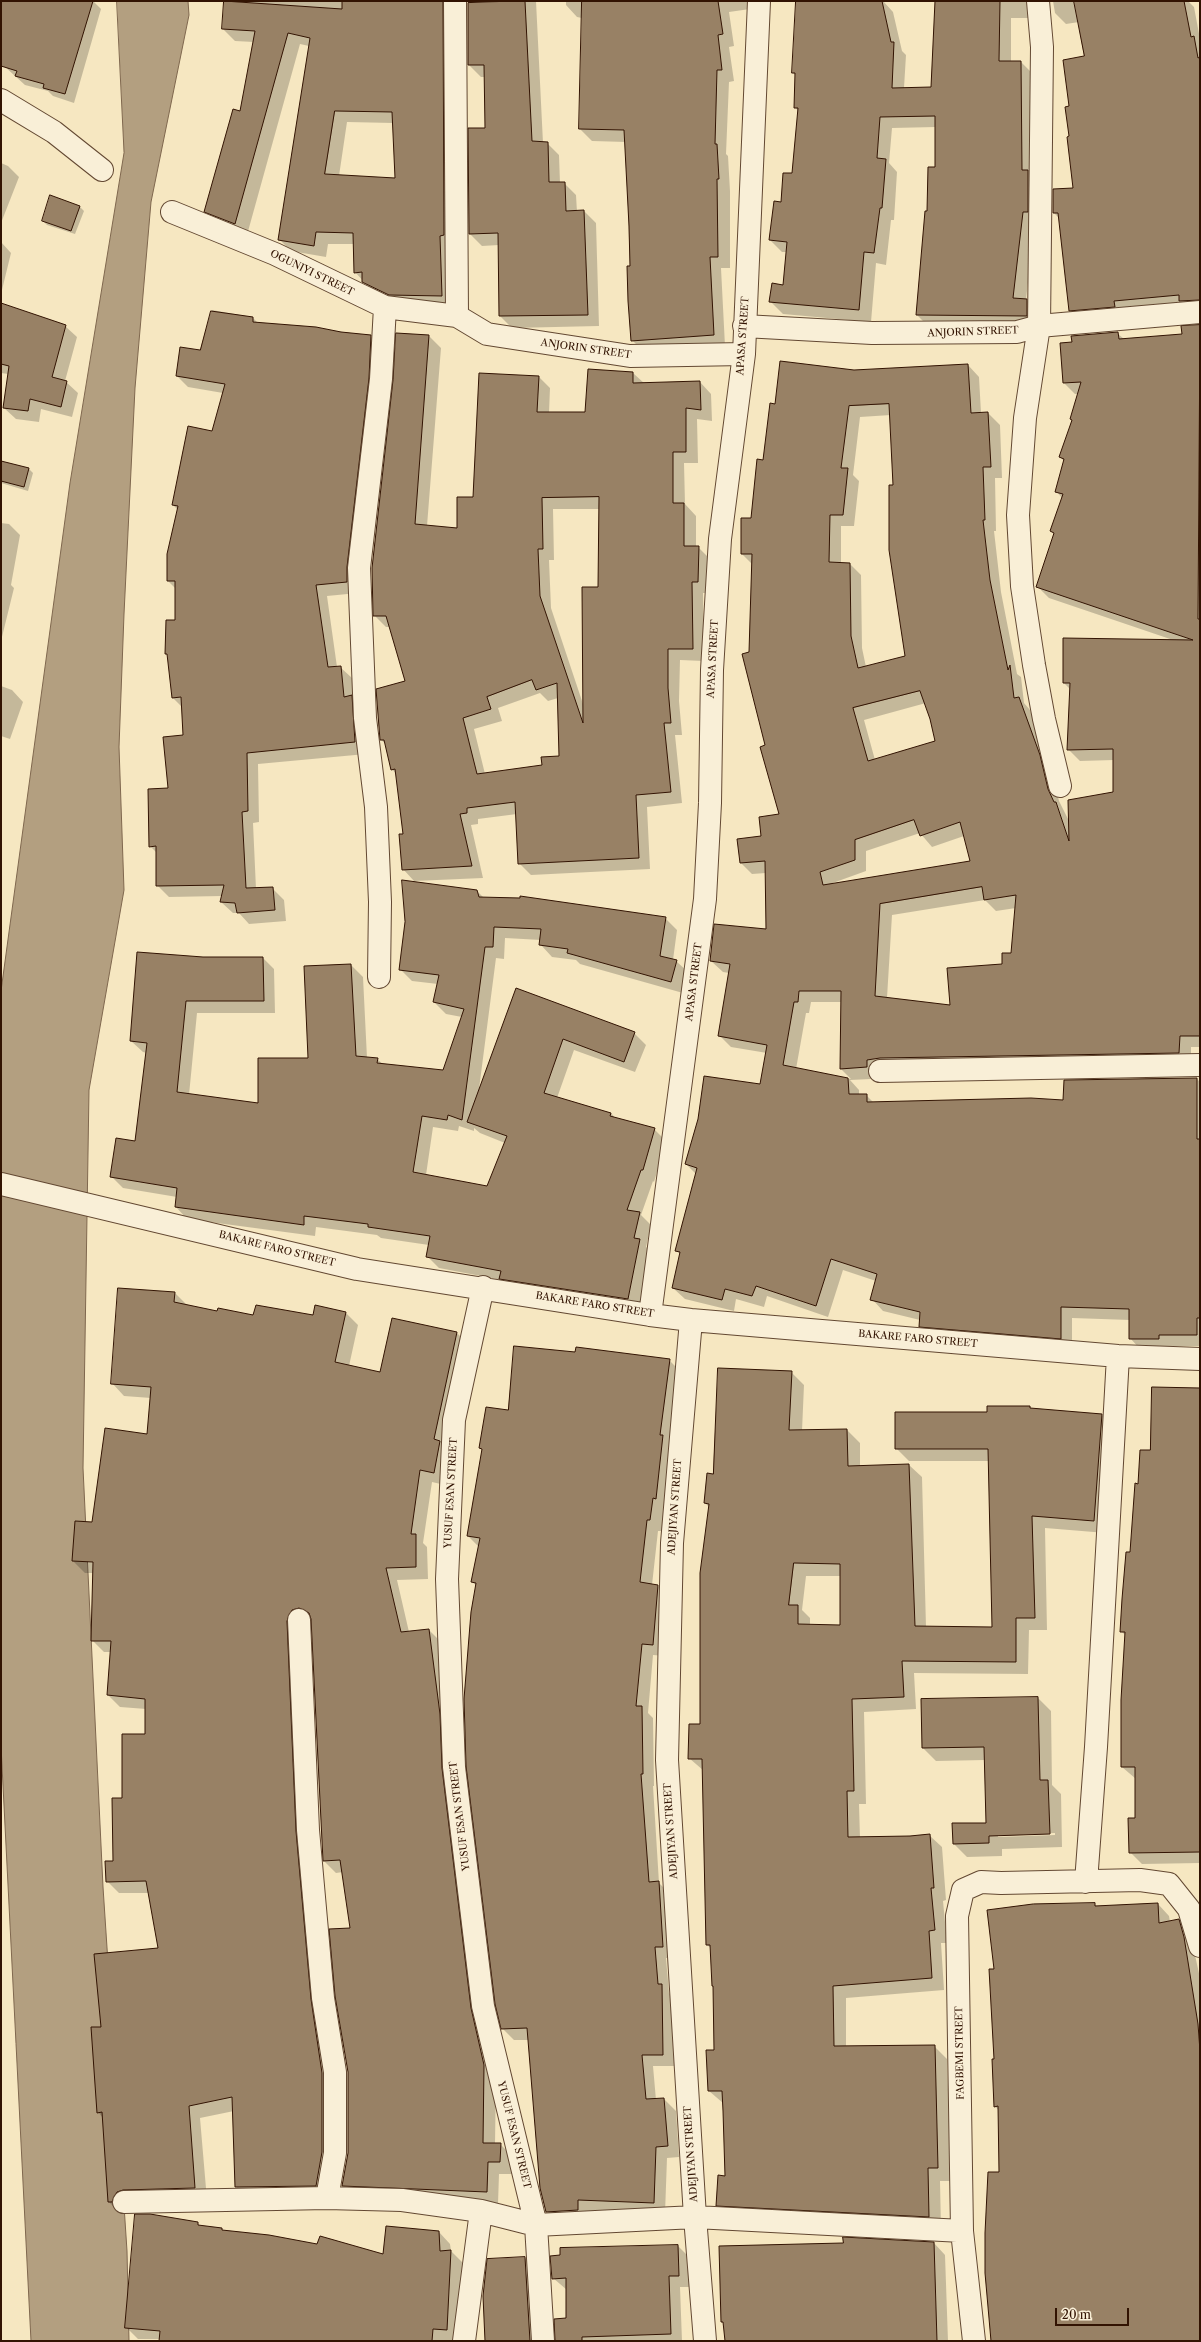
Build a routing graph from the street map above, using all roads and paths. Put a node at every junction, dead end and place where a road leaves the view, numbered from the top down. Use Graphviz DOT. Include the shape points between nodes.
graph roads {
  1 [pos="455,1"];
  2 [pos="759,1"];
  3 [pos="1038,1"];
  4 [pos="1,100"];
  5 [pos="102,170"];
  6 [pos="172,212"];
  7 [pos="385,308"];
  8 [pos="1200,312"];
  9 [pos="457,316"];
  10 [pos="744,326"];
  11 [pos="1039,326"];
  12 [pos="744,354"];
  13 [pos="1060,786"];
  14 [pos="380,977"];
  15 [pos="1200,1066"];
  16 [pos="880,1071"];
  17 [pos="1,1184"];
  18 [pos="483,1287"];
  19 [pos="650,1315"];
  20 [pos="691,1320"];
  21 [pos="1118,1356"];
  22 [pos="1200,1359"];
  23 [pos="299,1620"];
  24 [pos="1086,1882"];
  25 [pos="1200,1946"];
  26 [pos="327,2198"];
  27 [pos="124,2202"];
  28 [pos="481,2211"];
  29 [pos="695,2217"];
  30 [pos="536,2225"];
  31 [pos="962,2231"];
  32 [pos="464,2341"];
  33 [pos="543,2341"];
  34 [pos="705,2341"];
  35 [pos="974,2341"];
  1 -- 9 [label="street"];
  2 -- 10 [label="street, APASA STREET"];
  3 -- 11 [label="street" via="1042,47"];
  4 -- 5 [label="street" via="54,132"];
  6 -- 7 [label="street, OGUNIYI STREET" via="275,254"];
  7 -- 9 [label="street, OGUNIYI STREET"];
  7 -- 14 [label="street" via="380,379 359,568 365,718 376,815"];
  8 -- 11 [label="street, ANJORIN STREET"];
  9 -- 12 [label="street, ANJORIN STREET" via="487,334 630,356"];
  10 -- 11 [label="street, ANJORIN STREET" via="921,333 1016,332"];
  10 -- 12 [label="street, APASA STREET"];
  11 -- 13 [label="street" via="1025,418 1018,515 1022,586 1034,665"];
  12 -- 19 [label="street, APASA STREET" via="720,539 712,670 710,803 704,899"];
  15 -- 16 [label="street" via="946,1072"];
  17 -- 18 [label="street, BAKARE FARO STREET" via="357,1269"];
  18 -- 19 [label="street, BAKARE FARO STREET"];
  18 -- 30 [label="street, YUSUF ESAN STREET" via="454,1420 446,1579 454,1767 483,2006"];
  19 -- 20 [label="street, BAKARE FARO STREET"];
  20 -- 21 [label="street, BAKARE FARO STREET"];
  20 -- 29 [label="street, ADEJIYAN STREET" via="672,1543 667,1760"];
  21 -- 22 [label="street, BAKARE FARO STREET"];
  21 -- 24 [label="street"];
  23 -- 26 [label="street" via="308,1830 323,1998 335,2072 335,2153"];
  24 -- 25 [label="street" via="1140,1880 1169,1884 1189,1909"];
  24 -- 31 [label="street, FAGBEMI STREET" via="981,1882 963,1890 957,1916"];
  26 -- 27 [label="street"];
  26 -- 28 [label="street" via="402,2200"];
  28 -- 30 [label="street"];
  28 -- 32 [label="street"];
  29 -- 30 [label="street"];
  29 -- 31 [label="street"];
  29 -- 34 [label="street, ADEJIYAN STREET"];
  30 -- 33 [label="street, YUSUF ESAN STREET"];
  31 -- 35 [label="street, FAGBEMI STREET"];
}
